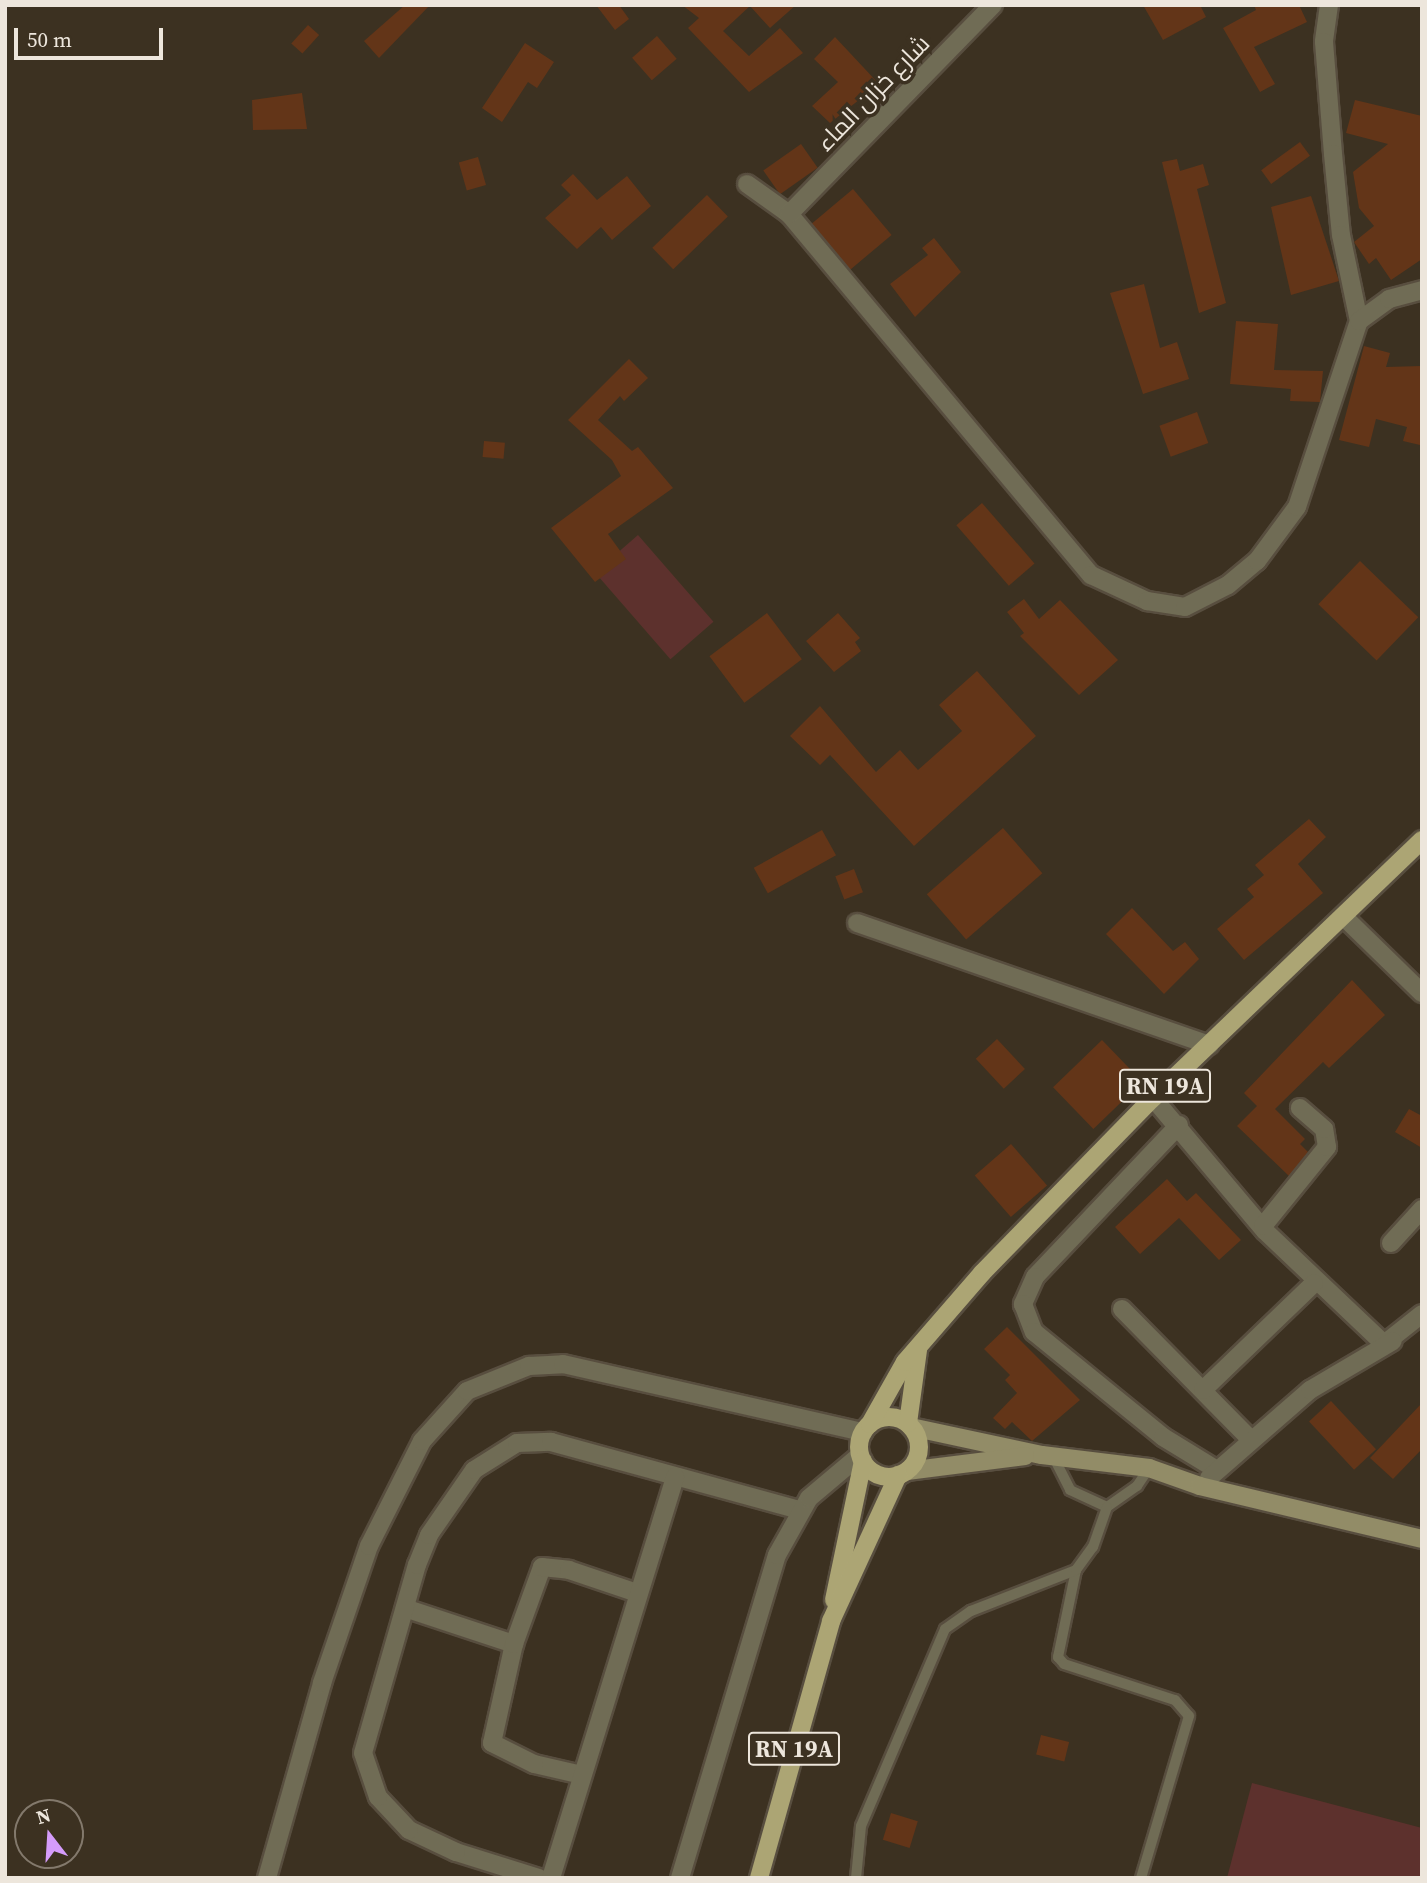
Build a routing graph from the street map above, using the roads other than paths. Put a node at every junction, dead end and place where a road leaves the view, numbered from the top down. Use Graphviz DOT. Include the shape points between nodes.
graph roads {
  1 [pos="993,5"];
  2 [pos="1329,5"];
  3 [pos="747,184"];
  4 [pos="789,214"];
  5 [pos="1422,290"];
  6 [pos="1359,321"];
  7 [pos="1422,839"];
  8 [pos="1344,917"];
  9 [pos="857,923"];
  10 [pos="1422,993"];
  11 [pos="1210,1045"];
  12 [pos="1153,1098"];
  13 [pos="1300,1108"];
  14 [pos="1179,1125"];
  15 [pos="1422,1209"];
  16 [pos="1263,1226"];
  17 [pos="1391,1243"];
  18 [pos="1314,1283"];
  19 [pos="1122,1309"];
  20 [pos="1422,1314"];
  21 [pos="1422,1329"];
  22 [pos="920,1344"];
  23 [pos="1384,1344"];
  24 [pos="1203,1390"];
  25 [pos="910,1425"];
  26 [pos="866,1428"];
  27 [pos="1250,1439"];
  28 [pos="1048,1456"];
  29 [pos="862,1458"];
  30 [pos="1149,1468"];
  31 [pos="1217,1470"];
  32 [pos="902,1473"];
  33 [pos="675,1477"];
  34 [pos="1200,1486"];
  35 [pos="1107,1507"];
  36 [pos="800,1510"];
  37 [pos="1422,1539"];
  38 [pos="1076,1570"];
  39 [pos="637,1593"];
  40 [pos="405,1608"];
  41 [pos="831,1621"];
  42 [pos="514,1644"];
  43 [pos="582,1775"];
  44 [pos="267,1878"];
  45 [pos="539,1878"];
  46 [pos="551,1878"];
  47 [pos="680,1878"];
  48 [pos="759,1878"];
  49 [pos="856,1878"];
  50 [pos="1141,1878"];
  1 -- 4 [label="street, شارع خزان الماء"];
  2 -- 6 [label="street" via="1324,42 1333,154 1341,235"];
  3 -- 4 [label="street"];
  4 -- 6 [label="street" via="1091,575 1147,601 1185,607 1228,585 1283,529 1297,508"];
  5 -- 6 [label="street" via="1389,299"];
  7 -- 8 [label="main road, RN 19A"];
  8 -- 10 [label="street"];
  8 -- 11 [label="main road, RN 19A"];
  9 -- 11 [label="street"];
  11 -- 12 [label="main road, RN 19A"];
  12 -- 14 [label="street"];
  12 -- 22 [label="main road, RN 19A"];
  13 -- 16 [label="street" via="1324,1129 1327,1147"];
  14 -- 16 [label="street"];
  14 -- 31 [label="street" via="1035,1277 1023,1304 1034,1332 1163,1437"];
  15 -- 17 [label="street"];
  16 -- 18 [label="street"];
  18 -- 23 [label="street"];
  18 -- 24 [label="street"];
  19 -- 24 [label="street"];
  20 -- 23 [label="street"];
  21 -- 23 [label="street"];
  22 -- 25 [label="main road"];
  22 -- 26 [label="main road"];
  23 -- 27 [label="street" via="1310,1390"];
  24 -- 27 [label="street"];
  25 -- 26 [label="main road" via="890,1417"];
  25 -- 28 [label="main road"];
  25 -- 32 [label="main road" via="919,1449"];
  26 -- 29 [label="main road"];
  26 -- 44 [label="street" via="563,1364 529,1366 467,1391 422,1441 369,1546 322,1683"];
  27 -- 31 [label="street"];
  28 -- 30 [label="main road"];
  28 -- 32 [label="main road"];
  28 -- 35 [label="lane" via="1070,1490"];
  29 -- 32 [label="main road" via="882,1476"];
  29 -- 36 [label="street"];
  29 -- 41 [label="main road"];
  30 -- 34 [label="main road"];
  30 -- 35 [label="lane" via="1137,1486"];
  31 -- 34 [label="street"];
  32 -- 41 [label="main road"];
  33 -- 36 [label="street"];
  33 -- 39 [label="street"];
  33 -- 40 [label="street" via="551,1441 501,1449 474,1469 429,1535"];
  34 -- 37 [label="main road"];
  35 -- 38 [label="lane" via="1093,1547"];
  36 -- 47 [label="street" via="777,1555"];
  38 -- 49 [label="lane" via="971,1611 945,1629 861,1826"];
  38 -- 50 [label="lane" via="1058,1657 1064,1664 1175,1700 1189,1716"];
  39 -- 42 [label="street" via="569,1570 542,1567"];
  39 -- 43 [label="street"];
  40 -- 42 [label="street"];
  40 -- 45 [label="street" via="363,1753 378,1797 409,1830 456,1852"];
  41 -- 48 [label="main road, RN 19A"];
  42 -- 43 [label="street" via="492,1743 534,1764"];
  43 -- 46 [label="street"];
}
